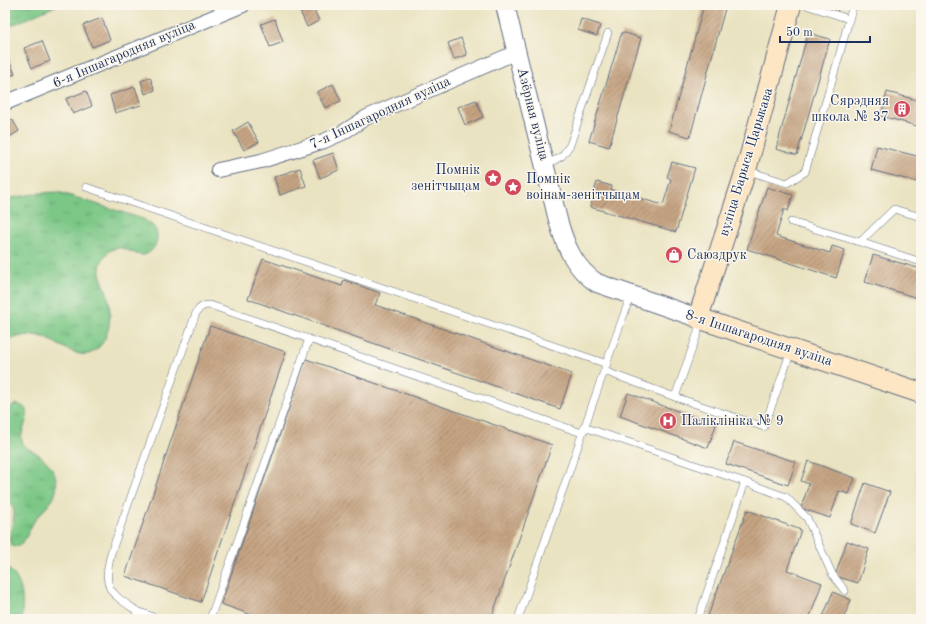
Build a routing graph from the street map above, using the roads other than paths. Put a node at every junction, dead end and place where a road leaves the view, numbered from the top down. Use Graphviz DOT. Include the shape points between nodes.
graph roads {
  1 [pos="243,5"];
  2 [pos="505,5"];
  3 [pos="791,5"];
  4 [pos="806,5"];
  5 [pos="853,5"];
  6 [pos="849,19"];
  7 [pos="608,33"];
  8 [pos="517,52"];
  9 [pos="5,103"];
  10 [pos="546,165"];
  11 [pos="218,170"];
  12 [pos="746,170"];
  13 [pos="86,187"];
  14 [pos="921,217"];
  15 [pos="791,222"];
  16 [pos="860,242"];
  17 [pos="921,262"];
  18 [pos="597,283"];
  19 [pos="631,295"];
  20 [pos="698,318"];
  21 [pos="309,339"];
  22 [pos="792,349"];
  23 [pos="607,364"];
  24 [pos="604,371"];
  25 [pos="921,392"];
  26 [pos="675,397"];
  27 [pos="583,430"];
  28 [pos="745,482"];
  29 [pos="845,591"];
  30 [pos="137,611"];
  31 [pos="135,619"];
  32 [pos="159,619"];
  33 [pos="210,619"];
  34 [pos="518,619"];
  35 [pos="698,619"];
  1 -- 9 [label="street, 6-я Іншагародняя вуліца"];
  2 -- 8 [label="street, Азёрная вуліца"];
  3 -- 12 [label="main road, вуліца Барыса Царыкава"];
  4 -- 6 [label="lane"];
  5 -- 6 [label="lane"];
  6 -- 12 [label="lane" via="805,172 787,183"];
  7 -- 10 [label="lane" via="570,146 562,156"];
  8 -- 10 [label="street, Азёрная вуліца"];
  8 -- 11 [label="street, 7-я Іншагародняя вуліца" via="367,117 324,141 261,161"];
  10 -- 18 [label="street, Азёрная вуліца" via="558,220 567,247 586,274"];
  12 -- 20 [label="main road, вуліца Барыса Царыкава"];
  13 -- 23 [label="lane"];
  14 -- 16 [label="lane" via="894,209"];
  15 -- 16 [label="lane"];
  16 -- 17 [label="lane"];
  18 -- 19 [label="street, 8-я Іншагародняя вуліца"];
  19 -- 20 [label="street, 8-я Іншагародняя вуліца"];
  19 -- 23 [label="lane"];
  20 -- 22 [label="main road, 8-я Іншагародняя вуліца"];
  20 -- 26 [label="lane" via="698,332"];
  21 -- 27 [label="lane"];
  21 -- 30 [label="lane" via="210,305 199,308 107,568 108,586 115,597"];
  21 -- 33 [label="lane"];
  22 -- 25 [label="main road, 8-я Іншагародняя вуліца"];
  22 -- 26 [label="lane" via="764,427"];
  23 -- 24 [label="lane"];
  24 -- 26 [label="lane"];
  24 -- 27 [label="lane"];
  27 -- 28 [label="lane"];
  27 -- 34 [label="lane"];
  28 -- 29 [label="lane" via="786,497 804,514 832,574"];
  28 -- 35 [label="lane"];
  30 -- 31 [label="lane"];
  30 -- 32 [label="lane"];
}
